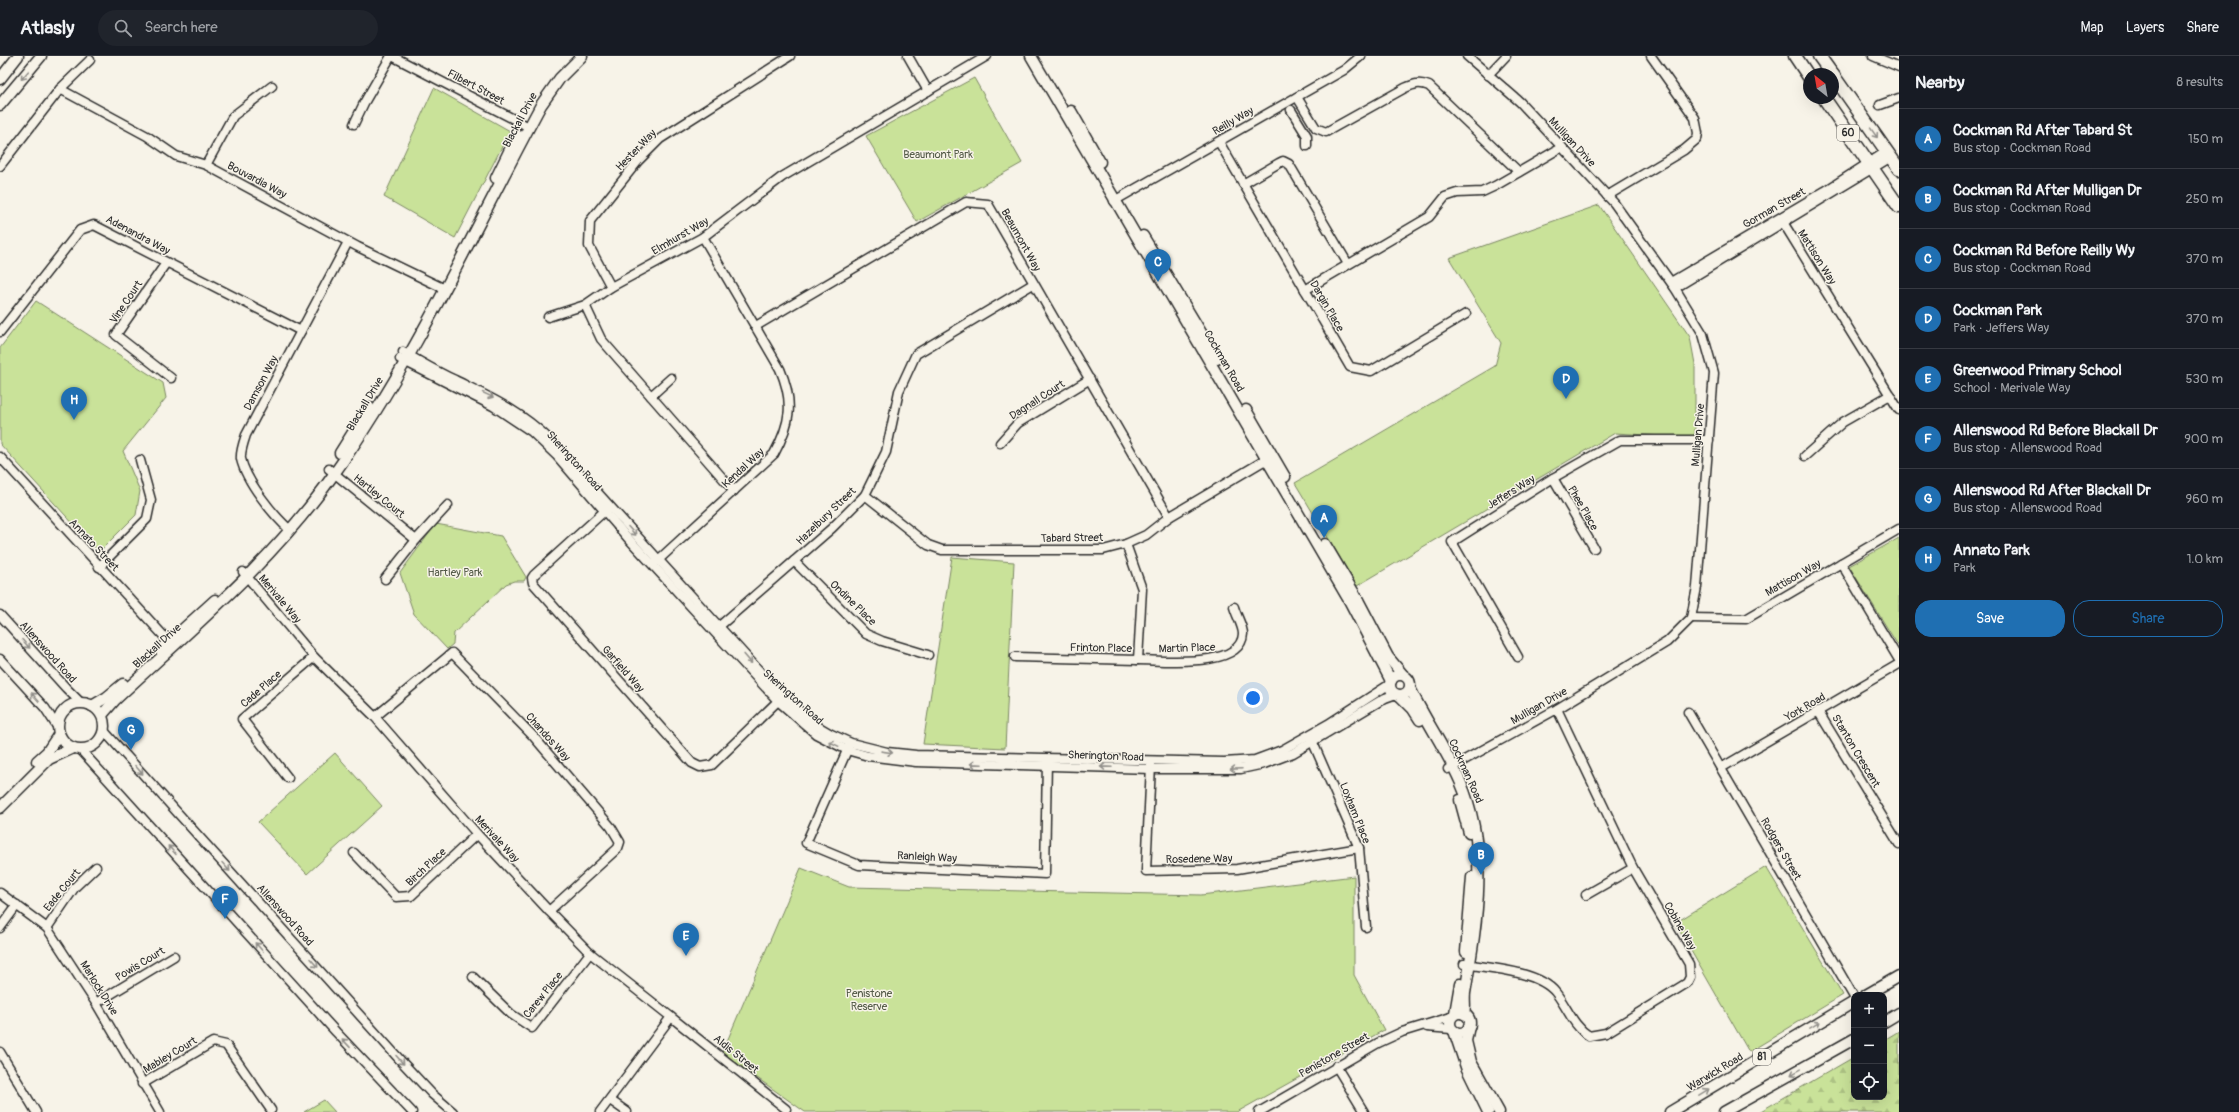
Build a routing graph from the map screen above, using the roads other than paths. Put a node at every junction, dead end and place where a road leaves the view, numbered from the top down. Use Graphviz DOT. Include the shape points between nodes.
graph roads {
  1 [pos="18,56"];
  2 [pos="41,56"];
  3 [pos="392,56"];
  4 [pos="572,56"];
  5 [pos="582,56"];
  6 [pos="790,56"];
  7 [pos="908,56"];
  8 [pos="987,56"];
  9 [pos="1031,56"];
  10 [pos="1038,56"];
  11 [pos="1361,56"];
  12 [pos="1467,56"];
  13 [pos="1506,56"];
  14 [pos="1651,56"];
  15 [pos="1795,56"];
  16 [pos="1819,56"];
  17 [pos="1873,56"];
  18 [pos="90,60"];
  19 [pos="1899,67"];
  20 [pos="1803,68"];
  21 [pos="1828,68"];
  22 [pos="1488,75"];
  23 [pos="0,79"];
  24 [pos="1839,83"];
  25 [pos="272,86"];
  26 [pos="60,88"];
  27 [pos="928,91"];
  28 [pos="1297,97"];
  29 [pos="1899,98"];
  30 [pos="1828,104"];
  31 [pos="0,105"];
  32 [pos="1880,105"];
  33 [pos="1291,110"];
  34 [pos="354,124"];
  35 [pos="526,126"];
  36 [pos="1219,142"];
  37 [pos="1307,146"];
  38 [pos="1562,147"];
  39 [pos="1889,154"];
  40 [pos="206,165"];
  41 [pos="0,166"];
  42 [pos="1870,166"];
  43 [pos="1899,169"];
  44 [pos="1519,172"];
  45 [pos="1243,184"];
  46 [pos="1607,196"];
  47 [pos="1117,200"];
  48 [pos="1899,207"];
  49 [pos="1782,220"];
  50 [pos="703,237"];
  51 [pos="348,242"];
  52 [pos="166,262"];
  53 [pos="1348,264"];
  54 [pos="1033,284"];
  55 [pos="1673,285"];
  56 [pos="611,287"];
  57 [pos="443,288"];
  58 [pos="1305,290"];
  59 [pos="585,305"];
  60 [pos="1466,314"];
  61 [pos="548,317"];
  62 [pos="3,321"];
  63 [pos="756,326"];
  64 [pos="301,331"];
  65 [pos="0,332"];
  66 [pos="404,357"];
  67 [pos="171,378"];
  68 [pos="671,378"];
  69 [pos="1090,379"];
  70 [pos="1890,395"];
  71 [pos="651,396"];
  72 [pos="1899,410"];
  73 [pos="1709,440"];
  74 [pos="1000,443"];
  75 [pos="1805,456"];
  76 [pos="0,457"];
  77 [pos="1269,458"];
  78 [pos="140,460"];
  79 [pos="332,472"];
  80 [pos="1554,478"];
  81 [pos="734,491"];
  82 [pos="865,495"];
  83 [pos="448,504"];
  84 [pos="608,509"];
  85 [pos="1169,517"];
  86 [pos="288,528"];
  87 [pos="1899,529"];
  88 [pos="416,540"];
  89 [pos="1126,544"];
  90 [pos="1594,548"];
  91 [pos="794,561"];
  92 [pos="656,562"];
  93 [pos="1841,563"];
  94 [pos="99,567"];
  95 [pos="245,575"];
  96 [pos="385,579"];
  97 [pos="1234,608"];
  98 [pos="0,616"];
  99 [pos="1691,618"];
  100 [pos="716,630"];
  101 [pos="172,644"];
  102 [pos="928,655"];
  103 [pos="1518,656"];
  104 [pos="314,657"];
  105 [pos="1015,657"];
  106 [pos="0,659"];
  107 [pos="1138,660"];
  108 [pos="1899,660"];
  109 [pos="1899,664"];
  110 [pos="1403,675"];
  111 [pos="1391,682"];
  112 [pos="1410,688"];
  113 [pos="1398,695"];
  114 [pos="780,699"];
  115 [pos="81,703"];
  116 [pos="92,706"];
  117 [pos="1557,709"];
  118 [pos="1818,711"];
  119 [pos="1688,712"];
  120 [pos="102,715"];
  121 [pos="375,718"];
  122 [pos="58,731"];
  123 [pos="104,731"];
  124 [pos="1311,738"];
  125 [pos="849,747"];
  126 [pos="76,749"];
  127 [pos="1047,762"];
  128 [pos="1151,765"];
  129 [pos="1451,768"];
  130 [pos="1721,768"];
  131 [pos="288,778"];
  132 [pos="0,798"];
  133 [pos="0,808"];
  134 [pos="477,834"];
  135 [pos="1899,844"];
  136 [pos="1359,848"];
  137 [pos="354,852"];
  138 [pos="96,867"];
  139 [pos="1633,868"];
  140 [pos="0,893"];
  141 [pos="1586,895"];
  142 [pos="17,905"];
  143 [pos="549,911"];
  144 [pos="1366,927"];
  145 [pos="0,928"];
  146 [pos="47,928"];
  147 [pos="590,954"];
  148 [pos="174,956"];
  149 [pos="1467,964"];
  150 [pos="1899,976"];
  151 [pos="473,977"];
  152 [pos="1851,992"];
  153 [pos="1871,992"];
  154 [pos="96,1003"];
  155 [pos="1851,1004"];
  156 [pos="1899,1013"];
  157 [pos="1457,1015"];
  158 [pos="671,1017"];
  159 [pos="1887,1020"];
  160 [pos="1424,1026"];
  161 [pos="1469,1026"];
  162 [pos="1452,1030"];
  163 [pos="1851,1041"];
  164 [pos="0,1052"];
  165 [pos="1336,1066"];
  166 [pos="142,1084"];
  167 [pos="610,1100"];
  168 [pos="786,1109"];
  169 [pos="271,1110"];
  170 [pos="36,1112"];
  171 [pos="160,1112"];
  172 [pos="412,1112"];
  173 [pos="453,1112"];
  174 [pos="600,1112"];
  175 [pos="627,1112"];
  176 [pos="1259,1112"];
  177 [pos="1364,1112"];
  178 [pos="1488,1112"];
  179 [pos="1498,1112"];
  180 [pos="1670,1112"];
  181 [pos="1724,1112"];
  1 -- 23 [label="main road"];
  2 -- 31 [label="main road, one-way"];
  3 -- 34 [label="street"];
  3 -- 35 [label="street, Filbert Street"];
  4 -- 35 [label="main road, Blackall Drive" via="543,90"];
  5 -- 35 [label="main road, Blackall Drive" via="547,94"];
  6 -- 56 [label="street, Hester Way" via="660,139 638,161 590,221 589,246"];
  7 -- 27 [label="street"];
  8 -- 27 [label="street, Elmhurst Way"];
  9 -- 47 [label="main road, Cockman Road"];
  10 -- 47 [label="main road, Cockman Road"];
  11 -- 28 [label="street, Reilly Way" via="1344,70"];
  12 -- 22 [label="street, Mulligan Drive"];
  13 -- 22 [label="street"];
  14 -- 46 [label="street" via="1695,118 1697,138 1684,150"];
  15 -- 20 [label="highway"];
  16 -- 21 [label="highway, 60"];
  17 -- 19 [label="street"];
  18 -- 26 [label="street"];
  22 -- 38 [label="street, Mulligan Drive" via="1520,102"];
  24 -- 39 [label="highway, 60, one-way"];
  25 -- 40 [label="street" via="233,116"];
  26 -- 40 [label="street, Bouvardia Way" via="147,136 176,156"];
  26 -- 41 [label="street"];
  27 -- 50 [label="street, Elmhurst Way" via="782,177"];
  28 -- 36 [label="street, Reilly Way"];
  28 -- 44 [label="street" via="1316,128 1326,132 1405,88 1422,83 1429,86"];
  29 -- 32 [label="street"];
  30 -- 42 [label="highway, 60"];
  33 -- 37 [label="street" via="1307,136"];
  35 -- 57 [label="main road, Blackall Drive"];
  36 -- 45 [label="street, Dargin Place"];
  36 -- 47 [label="street, Reilly Way"];
  38 -- 44 [label="street"];
  38 -- 46 [label="street, Mulligan Drive"];
  39 -- 42 [label="street, Gorman Street"];
  39 -- 43 [label="highway, 60"];
  40 -- 51 [label="street, Bouvardia Way"];
  42 -- 48 [label="highway, 60"];
  42 -- 49 [label="street, Gorman Street"];
  44 -- 53 [label="street" via="1482,192 1457,193 1445,197 1429,216"];
  45 -- 53 [label="street" via="1283,161 1289,164"];
  45 -- 58 [label="street, Dargin Place"];
  46 -- 55 [label="street, Mulligan Drive"];
  47 -- 77 [label="main road, Cockman Road" via="1206,341"];
  49 -- 55 [label="street, Gorman Street"];
  49 -- 70 [label="street, Mattison Way"];
  50 -- 56 [label="street, Elmhurst Way"];
  50 -- 63 [label="street, Kendal Way"];
  51 -- 57 [label="street, Bouvardia Way"];
  51 -- 64 [label="street, Damson Way"];
  52 -- 62 [label="street, Adenandra Way" via="94,225 80,230"];
  52 -- 64 [label="street, Adenandra Way"];
  52 -- 67 [label="street, Vine Court" via="116,334"];
  53 -- 58 [label="street"];
  54 -- 63 [label="street, Beaumont Way" via="988,204 966,202"];
  54 -- 69 [label="street, Beaumont Way"];
  54 -- 82 [label="street, Hazelbury Street" via="916,354 899,391 886,452"];
  55 -- 73 [label="street, Mulligan Drive" via="1703,334 1710,353 1714,373"];
  56 -- 59 [label="street, Elmhurst Way"];
  57 -- 66 [label="main road, Blackall Drive"];
  58 -- 60 [label="street, Dargin Place" via="1350,367 1371,371"];
  59 -- 61 [label="street"];
  59 -- 71 [label="street" via="601,339"];
  62 -- 65 [label="street, Adenandra Way"];
  63 -- 81 [label="street, Kendal Way" via="785,381 789,410 786,432 774,454"];
  64 -- 86 [label="street, Damson Way" via="246,435 241,458 258,491"];
  66 -- 79 [label="main road, Blackall Drive"];
  66 -- 84 [label="street, Sherington Road" via="494,398 528,419 549,439"];
  68 -- 71 [label="street"];
  69 -- 74 [label="street, Dagnall Court" via="1018,423"];
  69 -- 85 [label="street, Beaumont Way"];
  70 -- 72 [label="street, Mattison Way"];
  70 -- 75 [label="street" via="1844,422"];
  71 -- 81 [label="street"];
  73 -- 80 [label="street, Jeffers Way" via="1620,440"];
  73 -- 99 [label="street, Mulligan Drive" via="1697,587"];
  76 -- 94 [label="street, Annato Street"];
  77 -- 85 [label="street, Tabard Street"];
  77 -- 110 [label="main road, Cockman Road" via="1356,598 1388,657"];
  77 -- 111 [label="main road, Cockman Road" via="1350,602"];
  78 -- 94 [label="street" via="151,500 147,519"];
  79 -- 86 [label="main road, Blackall Drive"];
  79 -- 88 [label="street, Hartley Court"];
  80 -- 90 [label="street, Phee Place"];
  80 -- 103 [label="street, Jeffers Way" via="1452,542"];
  81 -- 92 [label="street, Kendal Way"];
  82 -- 89 [label="street, Tabard Street" via="928,545 942,550 1103,550"];
  82 -- 91 [label="street, Hazelbury Street"];
  83 -- 88 [label="street"];
  84 -- 92 [label="street, Sherington Road"];
  84 -- 114 [label="street, Garfield Way" via="534,575 533,583 692,763 700,767 712,765"];
  85 -- 89 [label="street, Tabard Street" via="1146,535"];
  86 -- 95 [label="main road, Blackall Drive"];
  87 -- 93 [label="street, Mattison Way"];
  88 -- 96 [label="street"];
  89 -- 107 [label="street, Frinton Place" via="1142,589"];
  91 -- 100 [label="street, Hazelbury Street"];
  91 -- 102 [label="street, Ondine Place" via="866,634"];
  92 -- 100 [label="street, Sherington Road"];
  93 -- 99 [label="street, Mattison Way" via="1746,618"];
  93 -- 108 [label="street"];
  94 -- 101 [label="street, Annato Street"];
  95 -- 101 [label="main road, Blackall Drive"];
  95 -- 104 [label="street, Merivale Way"];
  97 -- 107 [label="street, Martin Place" via="1243,632 1240,645 1231,653 1217,659"];
  98 -- 115 [label="street, Allenswood Road, one-way"];
  99 -- 117 [label="street, Mulligan Drive" via="1666,642"];
  100 -- 114 [label="street, Sherington Road"];
  101 -- 116 [label="main road, Blackall Drive" via="107,697"];
  101 -- 120 [label="main road, Blackall Drive"];
  104 -- 121 [label="street, Merivale Way"];
  104 -- 131 [label="street, Cade Place" via="242,719"];
  105 -- 107 [label="street, Frinton Place"];
  122 -- 106 [label="street, one-way" via="45,708"];
  109 -- 118 [label="street, York Road"];
  110 -- 111 [label="main road" via="1396,676"];
  110 -- 112 [label="main road" via="1409,680"];
  111 -- 113 [label="main road" via="1392,690"];
  111 -- 124 [label="street, Sherington Road"];
  112 -- 113 [label="main road" via="1406,694"];
  112 -- 129 [label="main road, Cockman Road"];
  113 -- 124 [label="street, Sherington Road" via="1385,698"];
  113 -- 129 [label="main road, Cockman Road" via="1417,716"];
  114 -- 125 [label="street, Sherington Road" via="816,734"];
  115 -- 116 [label="main road"];
  115 -- 122 [label="main road" via="63,711 59,717"];
  116 -- 120 [label="main road"];
  117 -- 129 [label="street, Mulligan Drive"];
  117 -- 139 [label="street, Cobine Way"];
  118 -- 130 [label="street, York Road"];
  118 -- 135 [label="street, Stanton Crescent"];
  119 -- 130 [label="street, Rodgers Street"];
  120 -- 123 [label="main road"];
  121 -- 134 [label="street, Merivale Way"];
  121 -- 143 [label="street, Chandos Way" via="452,654 533,736 611,827 620,842 618,848"];
  122 -- 126 [label="main road" via="66,744"];
  122 -- 132 [label="main road" via="47,752"];
  123 -- 126 [label="main road" via="97,743"];
  123 -- 173 [label="street, Allenswood Road, one-way" via="401,1061"];
  124 -- 128 [label="street, Sherington Road" via="1279,759 1252,767 1223,769"];
  124 -- 136 [label="street, Loxham Place"];
  125 -- 127 [label="street, Sherington Road" via="889,759 916,762"];
  125 -- 127 [label="street, Ranleigh Way" via="806,843 859,865 1045,874"];
  126 -- 133 [label="main road" via="49,759"];
  172 -- 126 [label="street, one-way"];
  127 -- 128 [label="street, Sherington Road"];
  128 -- 136 [label="street, Rosedene Way" via="1146,871 1237,869"];
  129 -- 149 [label="main road, Cockman Road" via="1473,816 1476,835 1479,897"];
  130 -- 152 [label="street, Rodgers Street"];
  134 -- 137 [label="street, Birch Place" via="411,896 396,897"];
  134 -- 143 [label="street, Merivale Way"];
  136 -- 144 [label="street, Loxham Place"];
  138 -- 146 [label="street, Eade Court" via="75,887"];
  139 -- 141 [label="street"];
  139 -- 149 [label="street, Cobine Way" via="1689,964 1690,977 1687,983 1606,1033 1589,1036 1579,1029 1565,1005 1545,983 1527,975"];
  140 -- 142 [label="street, Marlock Drive"];
  142 -- 145 [label="street"];
  142 -- 146 [label="street, Marlock Drive"];
  143 -- 147 [label="street, Merivale Way"];
  146 -- 154 [label="street, Marlock Drive"];
  147 -- 151 [label="street, Carew Place" via="532,1028 511,1014"];
  147 -- 158 [label="street, Merivale Way"];
  148 -- 154 [label="street, Powis Court"];
  149 -- 157 [label="main road, Cockman Road"];
  150 -- 153 [label="main road"];
  154 -- 166 [label="street, Marlock Drive"];
  180 -- 155 [label="main road, Warwick Road / 81, one-way"];
  156 -- 159 [label="main road"];
  157 -- 160 [label="street, Penistone Street"];
  157 -- 161 [label="main road" via="1469,1018"];
  157 -- 162 [label="main road" via="1449,1023"];
  158 -- 167 [label="street"];
  158 -- 168 [label="street, Aldis Street"];
  160 -- 162 [label="street, Penistone Street"];
  160 -- 165 [label="street, Penistone Street" via="1402,1032"];
  161 -- 162 [label="main road" via="1462,1032"];
  161 -- 179 [label="main road" via="1466,1041 1471,1062"];
  162 -- 178 [label="main road" via="1466,1067"];
  163 -- 181 [label="main road, one-way"];
  164 -- 170 [label="street"];
  165 -- 176 [label="street, Penistone Street"];
  165 -- 177 [label="street"];
  166 -- 169 [label="street, Mabley Court" via="213,1042 226,1045"];
  166 -- 171 [label="street, Marlock Drive"];
  167 -- 174 [label="street"];
  167 -- 175 [label="street"];
}
